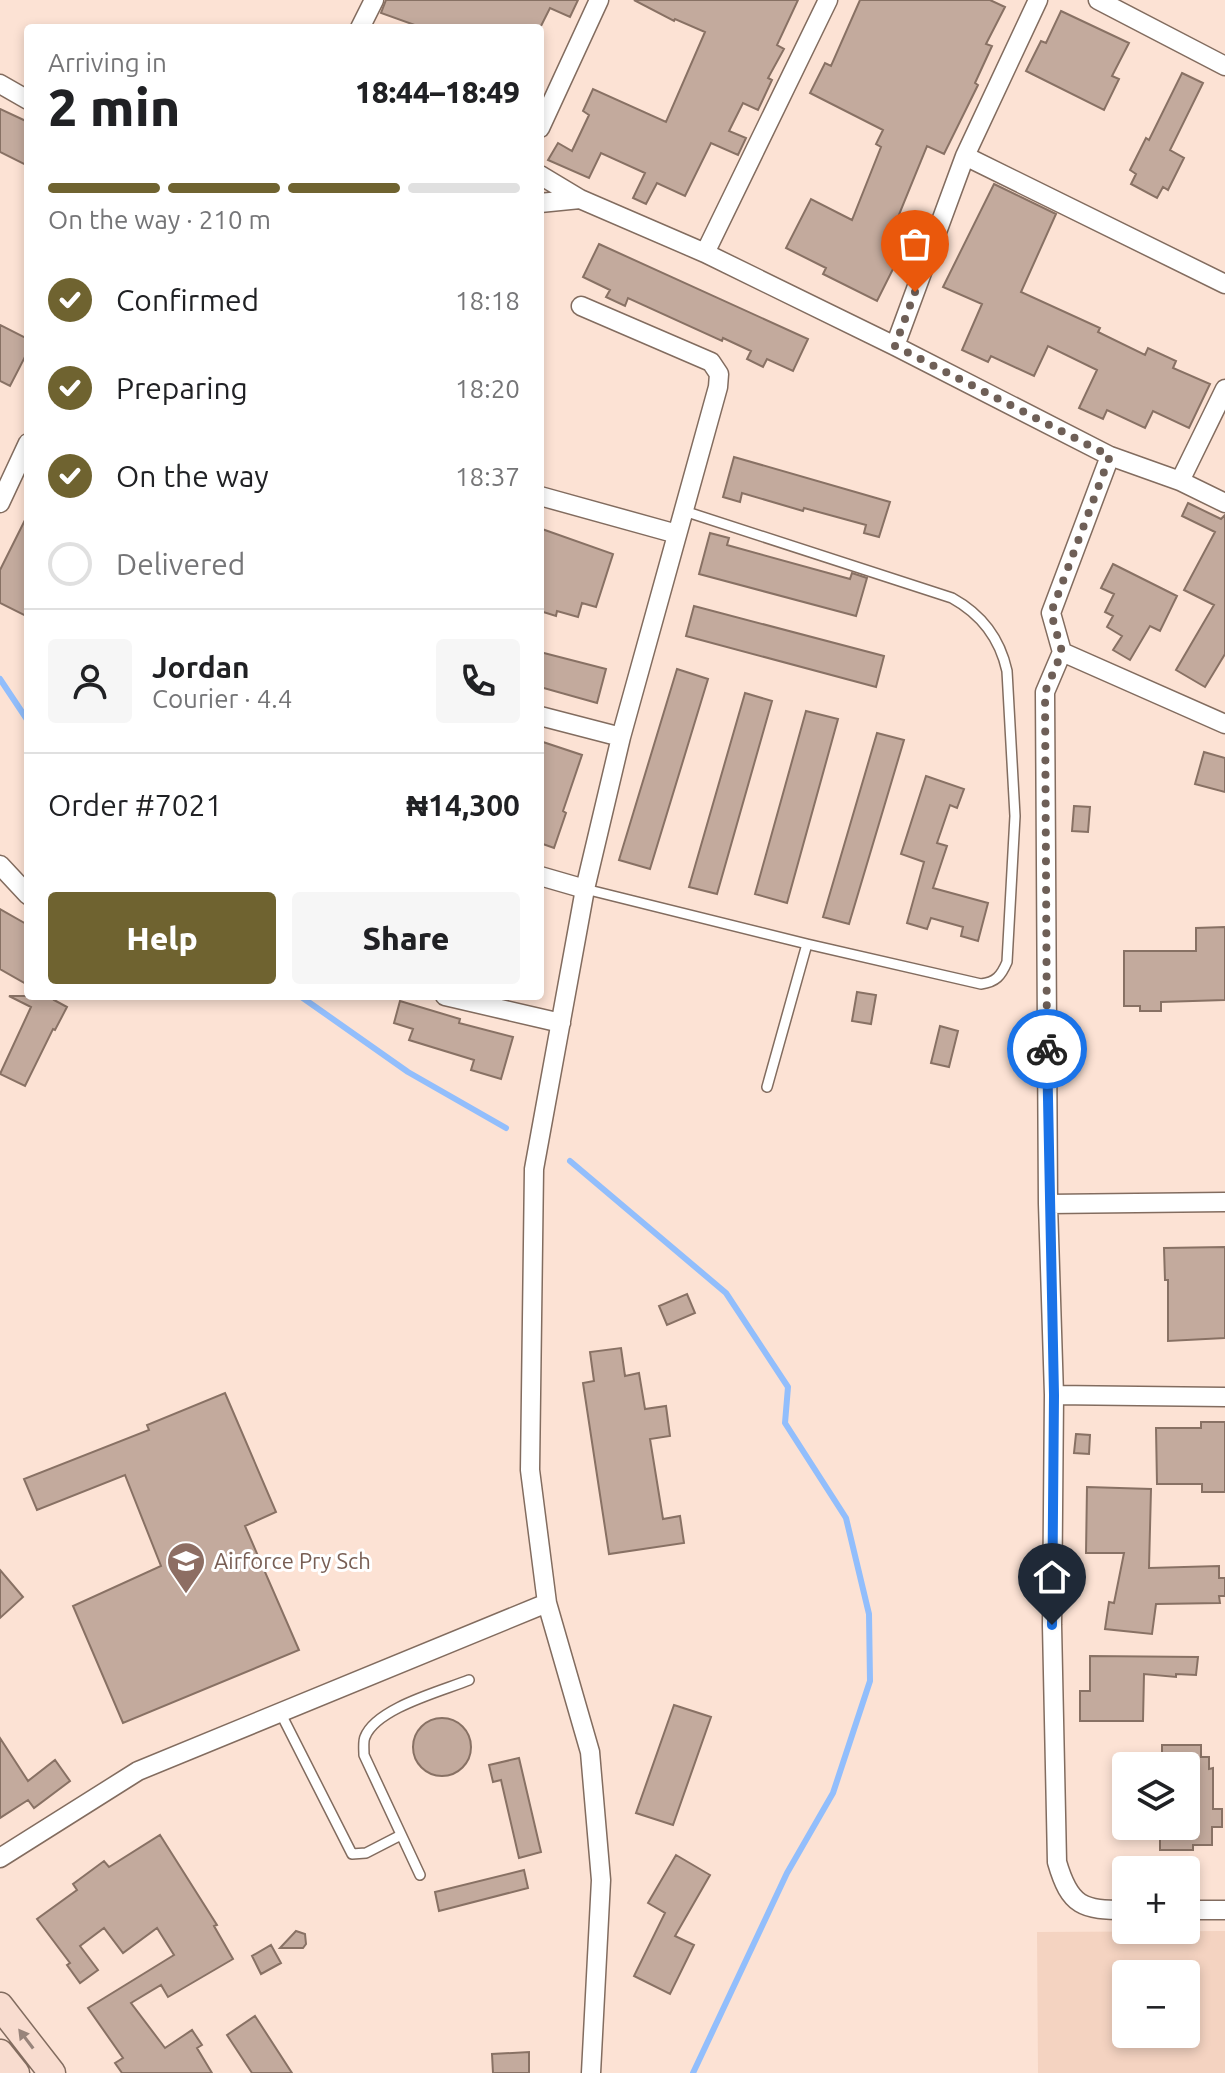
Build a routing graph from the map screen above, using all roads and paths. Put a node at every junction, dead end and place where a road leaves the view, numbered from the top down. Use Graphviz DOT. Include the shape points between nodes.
graph roads {
  1 [pos="374,0"];
  2 [pos="599,0"];
  3 [pos="828,0"];
  4 [pos="1038,0"];
  5 [pos="1098,0"];
  6 [pos="362,24"];
  7 [pos="1225,66"];
  8 [pos="0,84"];
  9 [pos="24,98"];
  10 [pos="544,119"];
  11 [pos="965,156"];
  12 [pos="544,177"];
  13 [pos="580,199"];
  14 [pos="544,203"];
  15 [pos="705,253"];
  16 [pos="1225,284"];
  17 [pos="581,306"];
  18 [pos="895,346"];
  19 [pos="1225,389"];
  20 [pos="24,452"];
  21 [pos="1110,456"];
  22 [pos="1180,481"];
  23 [pos="544,497"];
  24 [pos="0,503"];
  25 [pos="1225,503"];
  26 [pos="684,511"];
  27 [pos="677,534"];
  28 [pos="1062,652"];
  29 [pos="544,717"];
  30 [pos="1225,724"];
  31 [pos="621,737"];
  32 [pos="0,865"];
  33 [pos="544,877"];
  34 [pos="585,889"];
  35 [pos="24,891"];
  36 [pos="807,944"];
  37 [pos="462,1000"];
  38 [pos="561,1023"];
  39 [pos="767,1087"];
  40 [pos="1225,1202"];
  41 [pos="1048,1204"];
  42 [pos="1054,1395"];
  43 [pos="1225,1397"];
  44 [pos="547,1603"];
  45 [pos="469,1680"];
  46 [pos="280,1712"];
  47 [pos="401,1835"];
  48 [pos="0,1858"];
  49 [pos="420,1875"];
  50 [pos="1112,1910"];
  51 [pos="1200,1910"];
  52 [pos="1225,1910"];
  53 [pos="0,2006"];
  54 [pos="0,2053"];
  55 [pos="16,2073"];
  56 [pos="52,2073"];
  57 [pos="591,2073"];
  1 -- 6 [label="street"];
  2 -- 10 [label="street"];
  3 -- 15 [label="street"];
  4 -- 11 [label="street"];
  5 -- 7 [label="street"];
  8 -- 9 [label="street"];
  11 -- 16 [label="street"];
  11 -- 18 [label="street"];
  12 -- 13 [label="street"];
  13 -- 14 [label="street"];
  13 -- 15 [label="street"];
  15 -- 18 [label="street"];
  17 -- 26 [label="street" via="711,362 719,374"];
  18 -- 21 [label="street"];
  19 -- 22 [label="street"];
  20 -- 24 [label="street"];
  21 -- 22 [label="street"];
  21 -- 28 [label="street" via="1051,613"];
  22 -- 25 [label="street"];
  23 -- 27 [label="street"];
  26 -- 27 [label="street"];
  26 -- 36 [label="lane" via="952,598 981,619 1003,653 1015,816 1007,962 1001,975 981,984"];
  27 -- 31 [label="street"];
  28 -- 30 [label="street"];
  28 -- 41 [label="street" via="1045,692"];
  29 -- 31 [label="street"];
  31 -- 34 [label="street"];
  32 -- 35 [label="street"];
  33 -- 34 [label="street"];
  34 -- 36 [label="lane"];
  34 -- 38 [label="street"];
  36 -- 39 [label="lane"];
  37 -- 38 [label="street"];
  38 -- 44 [label="street" via="534,1169 530,1470"];
  40 -- 41 [label="street"];
  41 -- 42 [label="street"];
  42 -- 43 [label="street"];
  42 -- 50 [label="street" via="1057,1862 1081,1906"];
  44 -- 46 [label="street"];
  44 -- 57 [label="street" via="590,1752 601,1880"];
  45 -- 47 [label="lane" via="388,1713 365,1737 364,1755"];
  46 -- 47 [label="lane" via="352,1854 366,1853"];
  46 -- 48 [label="street" via="138,1771"];
  47 -- 49 [label="lane"];
  51 -- 52 [label="street"];
  56 -- 53 [label="main road, one-way"];
  54 -- 55 [label="main road"];
}
